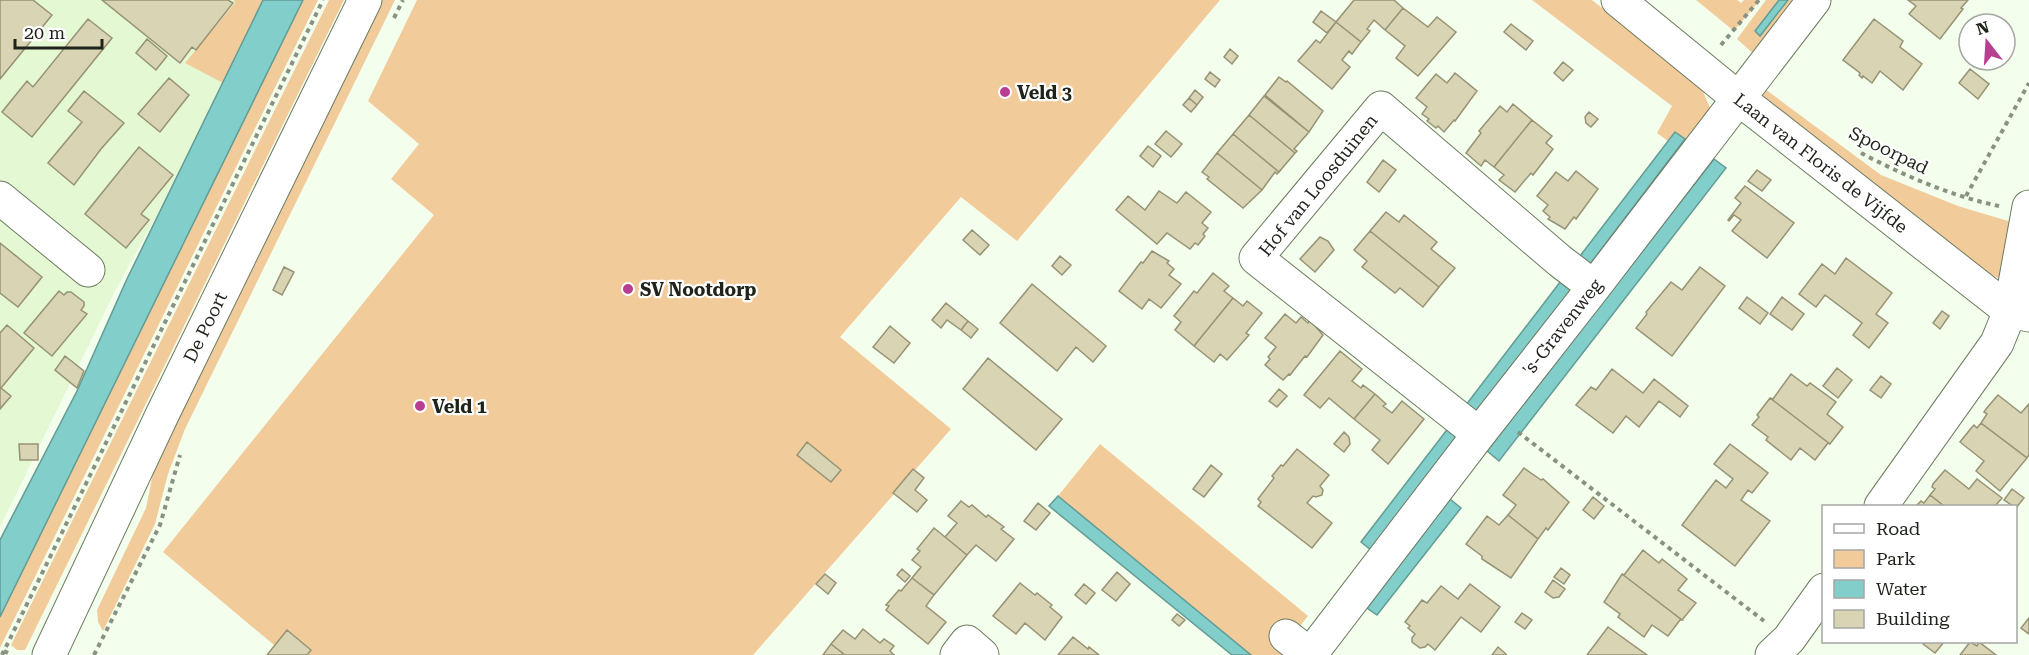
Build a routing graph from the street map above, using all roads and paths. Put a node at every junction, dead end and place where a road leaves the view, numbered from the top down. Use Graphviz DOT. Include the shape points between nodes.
graph roads {
  1 [pos="323,0"];
  2 [pos="364,0"];
  3 [pos="403,0"];
  4 [pos="1618,0"];
  5 [pos="1760,0"];
  6 [pos="1814,0"];
  7 [pos="392,21"];
  8 [pos="1721,46"];
  9 [pos="2029,83"];
  10 [pos="1738,98"];
  11 [pos="1852,148"];
  12 [pos="1966,196"];
  13 [pos="0,198"];
  14 [pos="2028,209"];
  15 [pos="88,270"];
  16 [pos="1590,284"];
  17 [pos="2019,313"];
  18 [pos="1468,425"];
  19 [pos="1526,438"];
  20 [pos="183,445"];
  21 [pos="1882,505"];
  22 [pos="1822,593"];
  23 [pos="1302,649"];
  24 [pos="1789,650"];
  25 [pos="3,653"];
  26 [pos="12,655"];
  27 [pos="49,655"];
  28 [pos="94,655"];
  29 [pos="957,655"];
  30 [pos="982,655"];
  1 -- 25 [label="path"];
  2 -- 27 [label="street, De Poort"];
  3 -- 7 [label="path"];
  4 -- 10 [label="street, Laan van Floris de Vijfde"];
  5 -- 8 [label="path"];
  6 -- 10 [label="street, 's-Gravenweg"];
  9 -- 12 [label="path"];
  10 -- 16 [label="street, 's-Gravenweg"];
  10 -- 17 [label="street, Laan van Floris de Vijfde"];
  11 -- 12 [label="path, Spoorpad" via="1929,185"];
  12 -- 14 [label="path, Spoorpad"];
  13 -- 15 [label="street"];
  14 -- 17 [label="street"];
  16 -- 18 [label="street, 's-Gravenweg"];
  16 -- 18 [label="street, Hof van Loosduinen" via="1381,108 1256,258"];
  17 -- 21 [label="street"];
  18 -- 23 [label="street, 's-Gravenweg"];
  19 -- 24 [label="path"];
  20 -- 28 [label="path" via="160,525"];
  22 -- 24 [label="street"];
  25 -- 26 [label="path"];
  29 -- 30 [label="street" via="967,642"];
}
